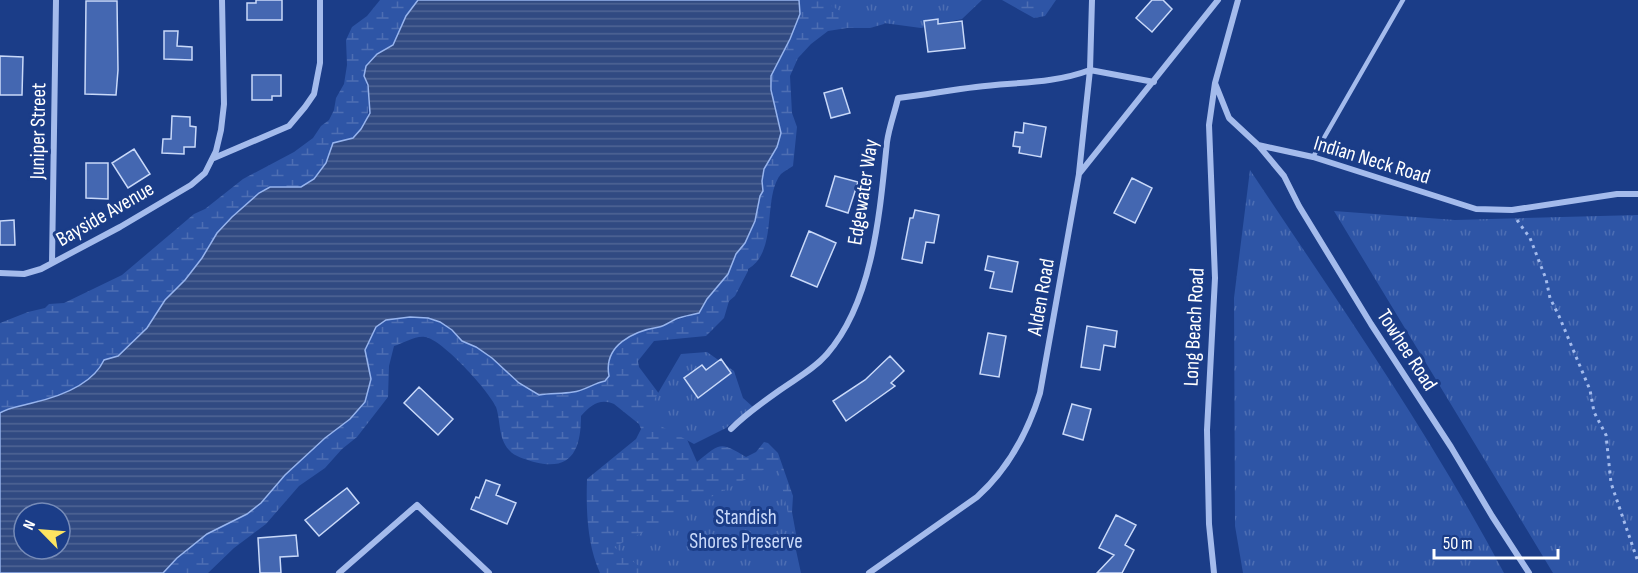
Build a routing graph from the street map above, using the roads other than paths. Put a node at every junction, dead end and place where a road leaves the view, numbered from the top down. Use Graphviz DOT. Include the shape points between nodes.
graph roads {
  1 [pos="56,0"];
  2 [pos="222,0"];
  3 [pos="320,0"];
  4 [pos="1092,0"];
  5 [pos="1218,0"];
  6 [pos="1238,0"];
  7 [pos="1403,0"];
  8 [pos="1090,70"];
  9 [pos="1154,82"];
  10 [pos="1215,83"];
  11 [pos="1258,145"];
  12 [pos="1313,157"];
  13 [pos="214,158"];
  14 [pos="1079,174"];
  15 [pos="1638,194"];
  16 [pos="52,263"];
  17 [pos="0,273"];
  18 [pos="730,429"];
  19 [pos="339,573"];
  20 [pos="489,573"];
  21 [pos="869,573"];
  22 [pos="1214,573"];
  23 [pos="1529,573"];
  1 -- 16 [label="street, Juniper Street"];
  2 -- 13 [label="street" via="224,104"];
  3 -- 13 [label="street" via="320,63 310,100 289,126"];
  4 -- 8 [label="street"];
  5 -- 9 [label="street, Alden Road"];
  6 -- 10 [label="street"];
  7 -- 12 [label="lane"];
  8 -- 9 [label="street"];
  8 -- 14 [label="street"];
  8 -- 18 [label="street, Edgewater Way" via="1039,82 898,98 858,304 835,344 820,360"];
  9 -- 14 [label="street, Alden Road"];
  10 -- 11 [label="street" via="1229,118"];
  10 -- 22 [label="street, Long Beach Road" via="1209,125 1215,278 1207,430"];
  11 -- 12 [label="street, Indian Neck Road"];
  11 -- 23 [label="street, Towhee Road" via="1284,176 1371,324"];
  12 -- 15 [label="street, Indian Neck Road" via="1476,209 1512,210"];
  13 -- 16 [label="street, Bayside Avenue" via="201,178 191,185"];
  14 -- 21 [label="street, Alden Road" via="1043,378 1032,416 1008,464 983,492"];
  16 -- 17 [label="street, Bayside Avenue" via="36,272"];
  19 -- 20 [label="street" via="417,505"];
}
